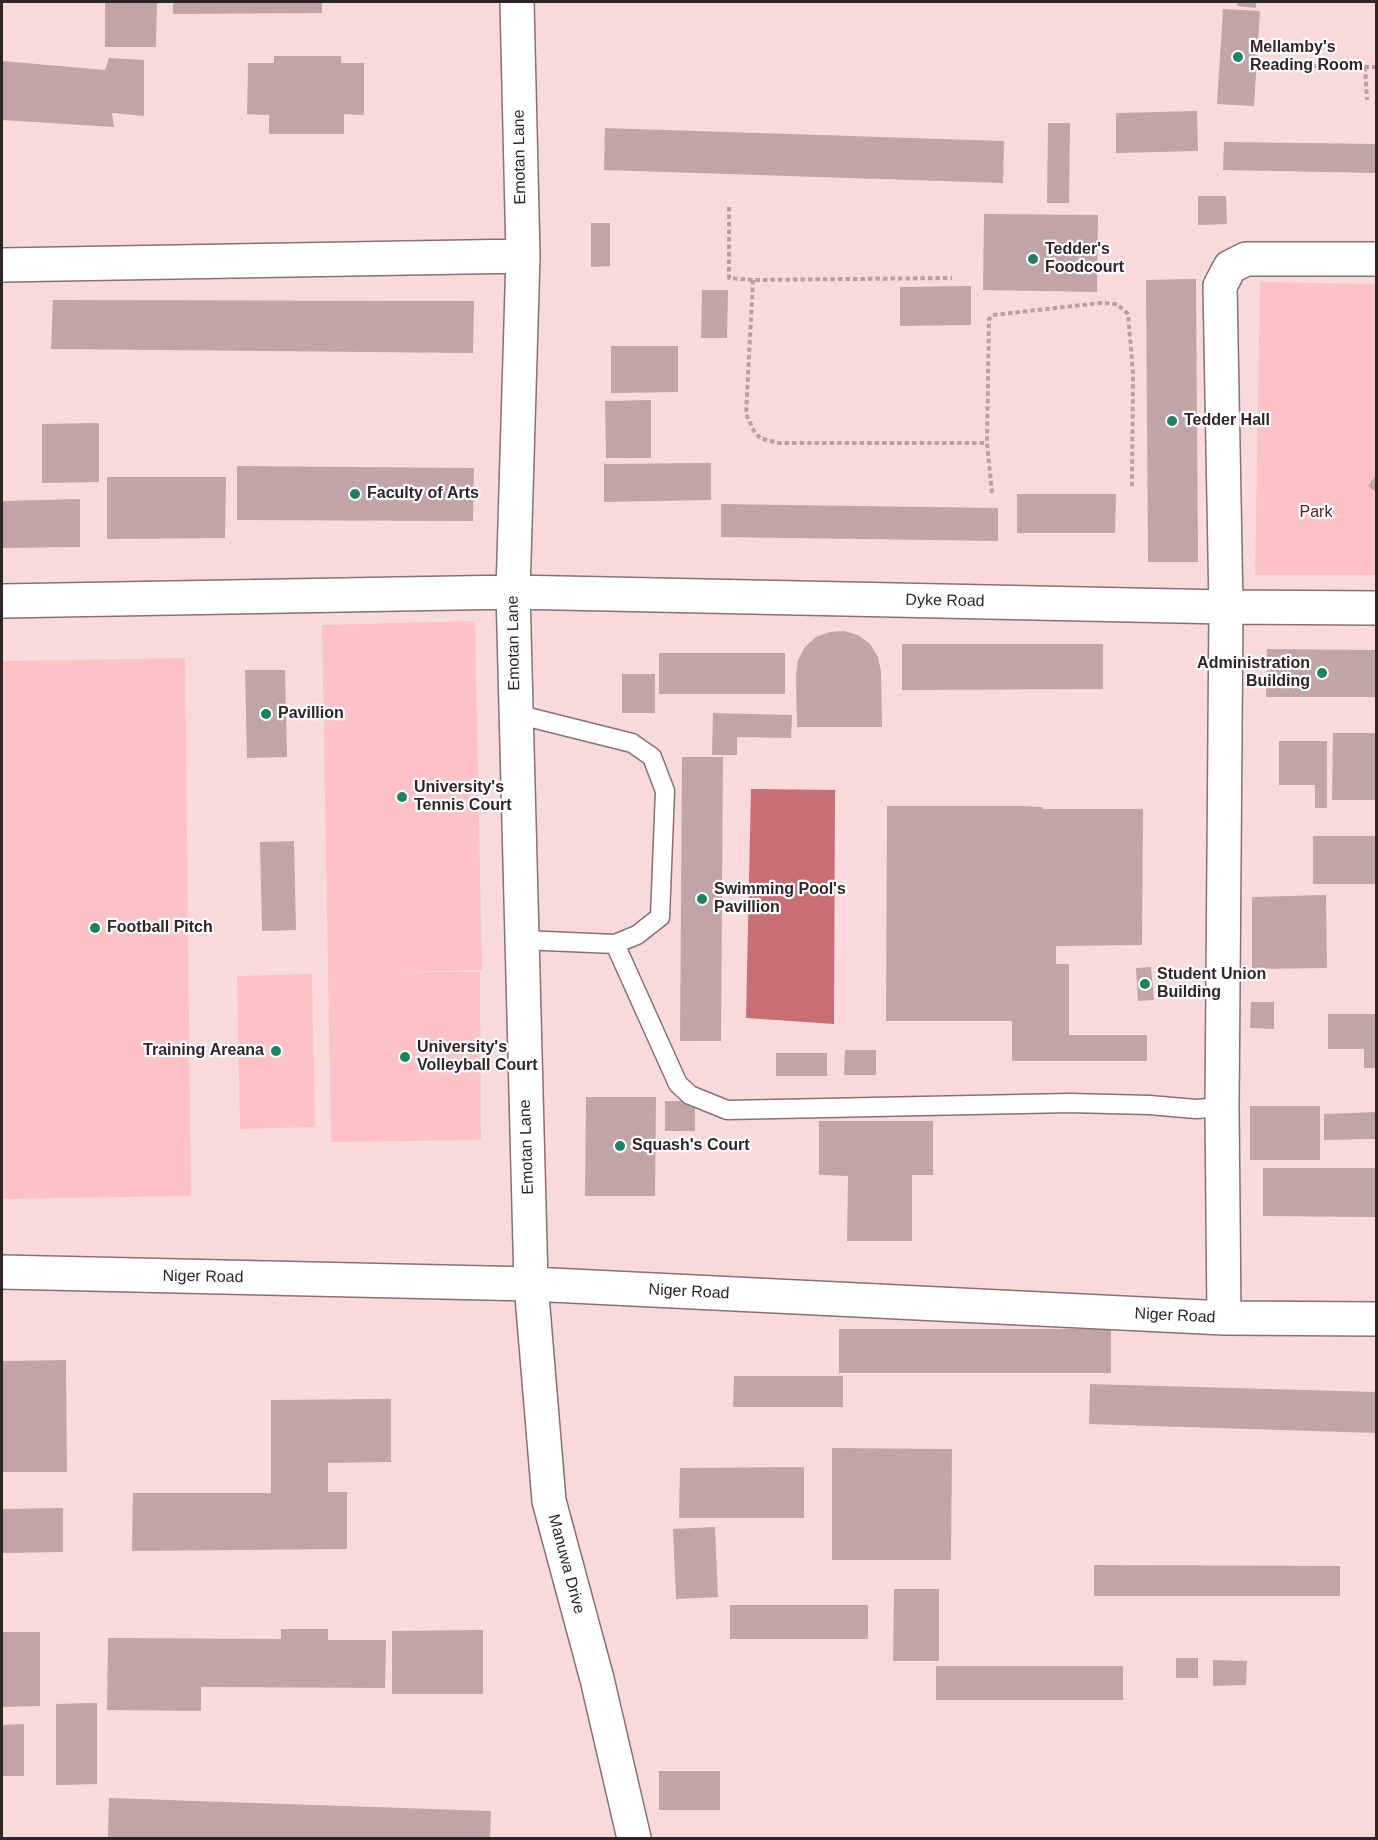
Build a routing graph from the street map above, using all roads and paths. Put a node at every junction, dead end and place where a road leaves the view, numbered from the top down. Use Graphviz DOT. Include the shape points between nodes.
graph roads {
  1 [pos="517,2"];
  2 [pos="1267,66"];
  3 [pos="1365,67"];
  4 [pos="1377,68"];
  5 [pos="1367,100"];
  6 [pos="729,207"];
  7 [pos="523,256"];
  8 [pos="1377,259"];
  9 [pos="2,265"];
  10 [pos="952,279"];
  11 [pos="753,280"];
  12 [pos="987,442"];
  13 [pos="1132,487"];
  14 [pos="992,493"];
  15 [pos="513,592"];
  16 [pos="2,601"];
  17 [pos="1226,606"];
  18 [pos="1377,608"];
  19 [pos="516,714"];
  20 [pos="522,940"];
  21 [pos="615,944"];
  22 [pos="1222,1107"];
  23 [pos="2,1272"];
  24 [pos="531,1284"];
  25 [pos="1224,1318"];
  26 [pos="1377,1319"];
  27 [pos="634,1839"];
  1 -- 7 [label="street, Emotan Lane"];
  2 -- 3 [label="path"];
  3 -- 4 [label="path"];
  3 -- 5 [label="path"];
  6 -- 11 [label="path" via="729,278"];
  7 -- 9 [label="street"];
  7 -- 15 [label="street, Emotan Lane"];
  8 -- 17 [label="street" via="1246,259 1230,267 1220,286"];
  10 -- 11 [label="path"];
  11 -- 12 [label="path" via="746,414 760,438 778,442"];
  12 -- 13 [label="path" via="989,319 993,315 1117,304 1128,314 1133,373"];
  12 -- 14 [label="path"];
  15 -- 16 [label="street, Dyke Road"];
  15 -- 17 [label="street, Dyke Road"];
  15 -- 19 [label="street, Emotan Lane"];
  17 -- 18 [label="street, Dyke Road"];
  17 -- 22 [label="street"];
  19 -- 20 [label="street, Emotan Lane"];
  19 -- 21 [label="lane" via="632,743 652,757 665,791 660,917 637,935"];
  20 -- 21 [label="lane"];
  20 -- 24 [label="street, Emotan Lane"];
  21 -- 22 [label="lane" via="678,1084 690,1095 727,1110 1070,1103"];
  22 -- 25 [label="street"];
  23 -- 24 [label="street, Niger Road"];
  24 -- 25 [label="street, Niger Road"];
  24 -- 27 [label="street, Manuwa Drive" via="549,1501 597,1679"];
  25 -- 26 [label="street, Niger Road"];
}
